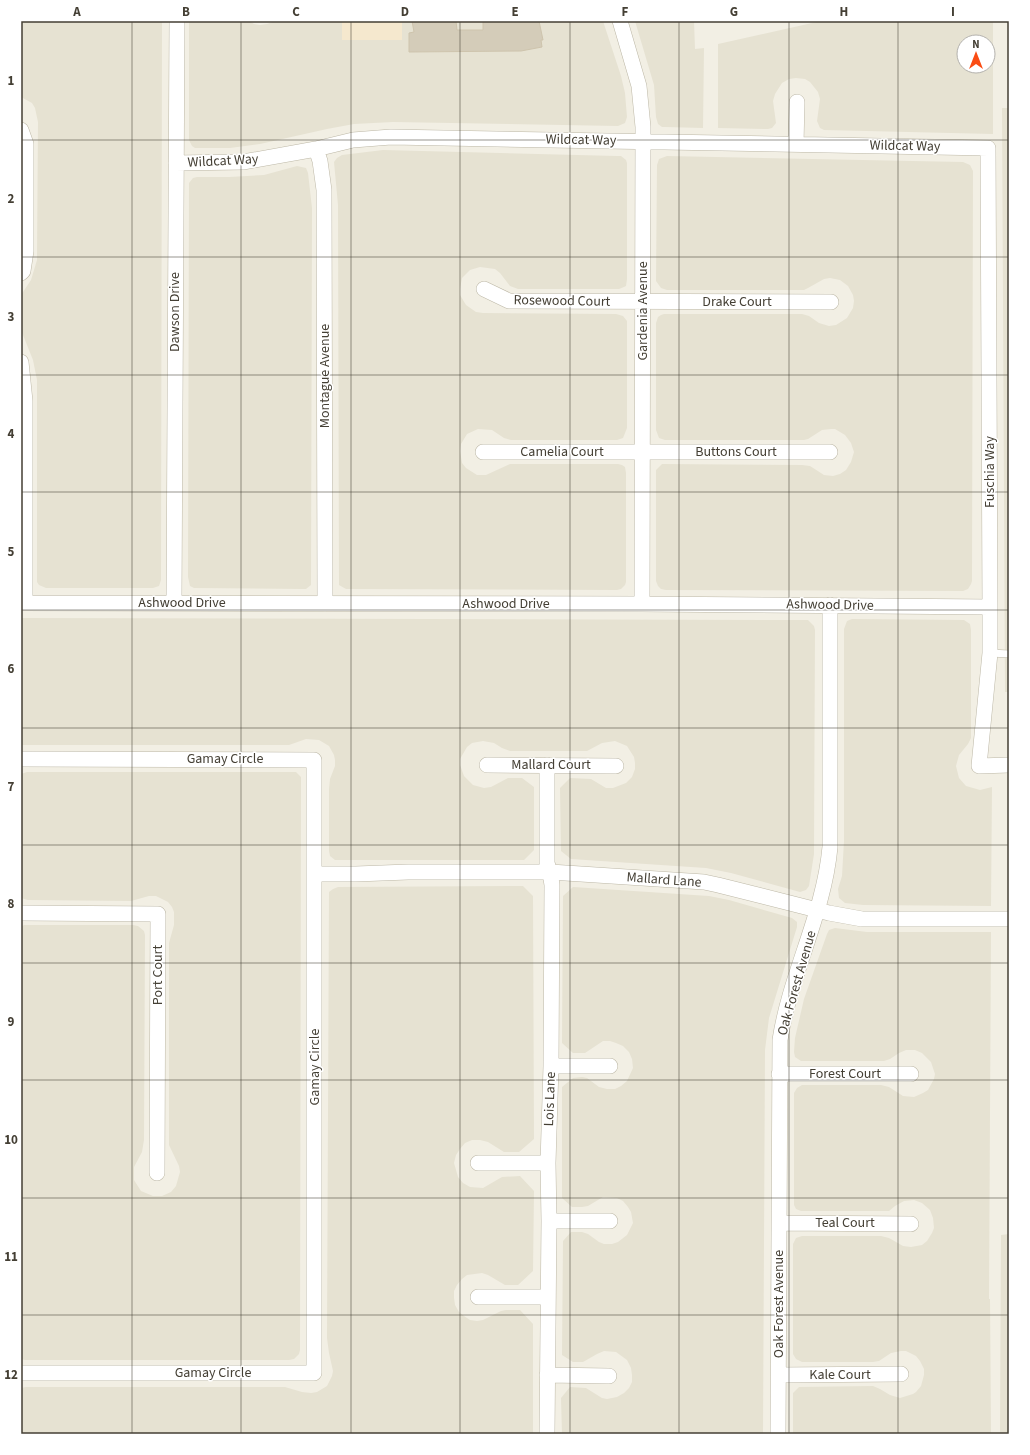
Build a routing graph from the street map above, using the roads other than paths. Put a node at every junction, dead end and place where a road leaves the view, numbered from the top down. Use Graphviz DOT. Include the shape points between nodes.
graph roads {
  1 [pos="177,21"];
  2 [pos="620,21"];
  3 [pos="797,102"];
  4 [pos="21,130"];
  5 [pos="643,141"];
  6 [pos="796,144"];
  7 [pos="316,148"];
  8 [pos="988,148"];
  9 [pos="176,163"];
  10 [pos="21,273"];
  11 [pos="484,289"];
  12 [pos="643,302"];
  13 [pos="831,302"];
  14 [pos="21,362"];
  15 [pos="483,452"];
  16 [pos="642,452"];
  17 [pos="830,452"];
  18 [pos="23,603"];
  19 [pos="174,603"];
  20 [pos="325,604"];
  21 [pos="642,604"];
  22 [pos="830,605"];
  23 [pos="990,607"];
  24 [pos="990,653"];
  25 [pos="1009,654"];
  26 [pos="21,759"];
  27 [pos="487,765"];
  28 [pos="547,765"];
  29 [pos="1009,765"];
  30 [pos="616,766"];
  31 [pos="550,872"];
  32 [pos="315,874"];
  33 [pos="817,910"];
  34 [pos="21,913"];
  35 [pos="1009,919"];
  36 [pos="551,1066"];
  37 [pos="610,1066"];
  38 [pos="779,1074"];
  39 [pos="911,1074"];
  40 [pos="548,1163"];
  41 [pos="478,1164"];
  42 [pos="157,1173"];
  43 [pos="549,1221"];
  44 [pos="610,1221"];
  45 [pos="779,1223"];
  46 [pos="911,1224"];
  47 [pos="478,1297"];
  48 [pos="548,1297"];
  49 [pos="21,1373"];
  50 [pos="901,1374"];
  51 [pos="547,1375"];
  52 [pos="779,1375"];
  53 [pos="609,1376"];
  54 [pos="547,1434"];
  55 [pos="778,1434"];
  1 -- 9 [label="street, Dawson Drive"];
  2 -- 5 [label="street, Gardenia Avenue" via="639,86"];
  3 -- 6 [label="street"];
  4 -- 10 [label="street" via="26,144 26,251"];
  5 -- 6 [label="street, Wildcat Way"];
  5 -- 7 [label="street, Wildcat Way" via="391,137 353,140"];
  5 -- 12 [label="street, Gardenia Avenue"];
  6 -- 8 [label="street, Wildcat Way"];
  7 -- 9 [label="street, Wildcat Way" via="243,162"];
  7 -- 20 [label="street, Montague Avenue" via="324,190"];
  8 -- 23 [label="street, Fuschia Way"];
  9 -- 19 [label="street, Dawson Drive"];
  11 -- 12 [label="street, Rosewood Court" via="509,301"];
  12 -- 13 [label="street, Drake Court"];
  12 -- 16 [label="street, Gardenia Avenue"];
  14 -- 18 [label="street" via="25,401"];
  15 -- 16 [label="street, Camelia Court"];
  16 -- 17 [label="street, Buttons Court"];
  16 -- 21 [label="street, Gardenia Avenue"];
  18 -- 19 [label="street, Ashwood Drive"];
  19 -- 20 [label="street, Ashwood Drive"];
  20 -- 21 [label="street, Ashwood Drive"];
  21 -- 22 [label="street, Ashwood Drive"];
  22 -- 23 [label="street, Ashwood Drive"];
  22 -- 33 [label="street, Oak Forest Avenue" via="830,848 825,885"];
  23 -- 24 [label="street, Fuschia Way"];
  24 -- 25 [label="lane"];
  24 -- 29 [label="street, Fuschia Way" via="979,766"];
  26 -- 32 [label="street, Gamay Circle" via="314,760"];
  27 -- 28 [label="street, Mallard Court"];
  28 -- 30 [label="street, Mallard Court"];
  28 -- 31 [label="street, Lois Lane" via="547,863"];
  31 -- 32 [label="street, Mallard Lane"];
  31 -- 33 [label="street, Mallard Lane" via="704,882"];
  31 -- 36 [label="street, Lois Lane"];
  32 -- 49 [label="street, Gamay Circle" via="314,1373"];
  33 -- 35 [label="street, Mallard Lane" via="862,919"];
  33 -- 38 [label="street, Oak Forest Avenue" via="783,1024"];
  34 -- 42 [label="street, Port Court" via="158,914"];
  36 -- 37 [label="street"];
  36 -- 40 [label="street, Lois Lane"];
  38 -- 39 [label="street, Forest Court"];
  38 -- 45 [label="street, Oak Forest Avenue"];
  40 -- 41 [label="street"];
  40 -- 43 [label="street, Lois Lane"];
  43 -- 44 [label="street"];
  43 -- 48 [label="street, Lois Lane"];
  45 -- 46 [label="street, Teal Court"];
  45 -- 52 [label="street, Oak Forest Avenue"];
  47 -- 48 [label="street"];
  48 -- 51 [label="street, Lois Lane"];
  50 -- 52 [label="street, Kale Court"];
  51 -- 53 [label="street"];
  51 -- 54 [label="street, Lois Lane"];
  52 -- 55 [label="street, Oak Forest Avenue"];
}
